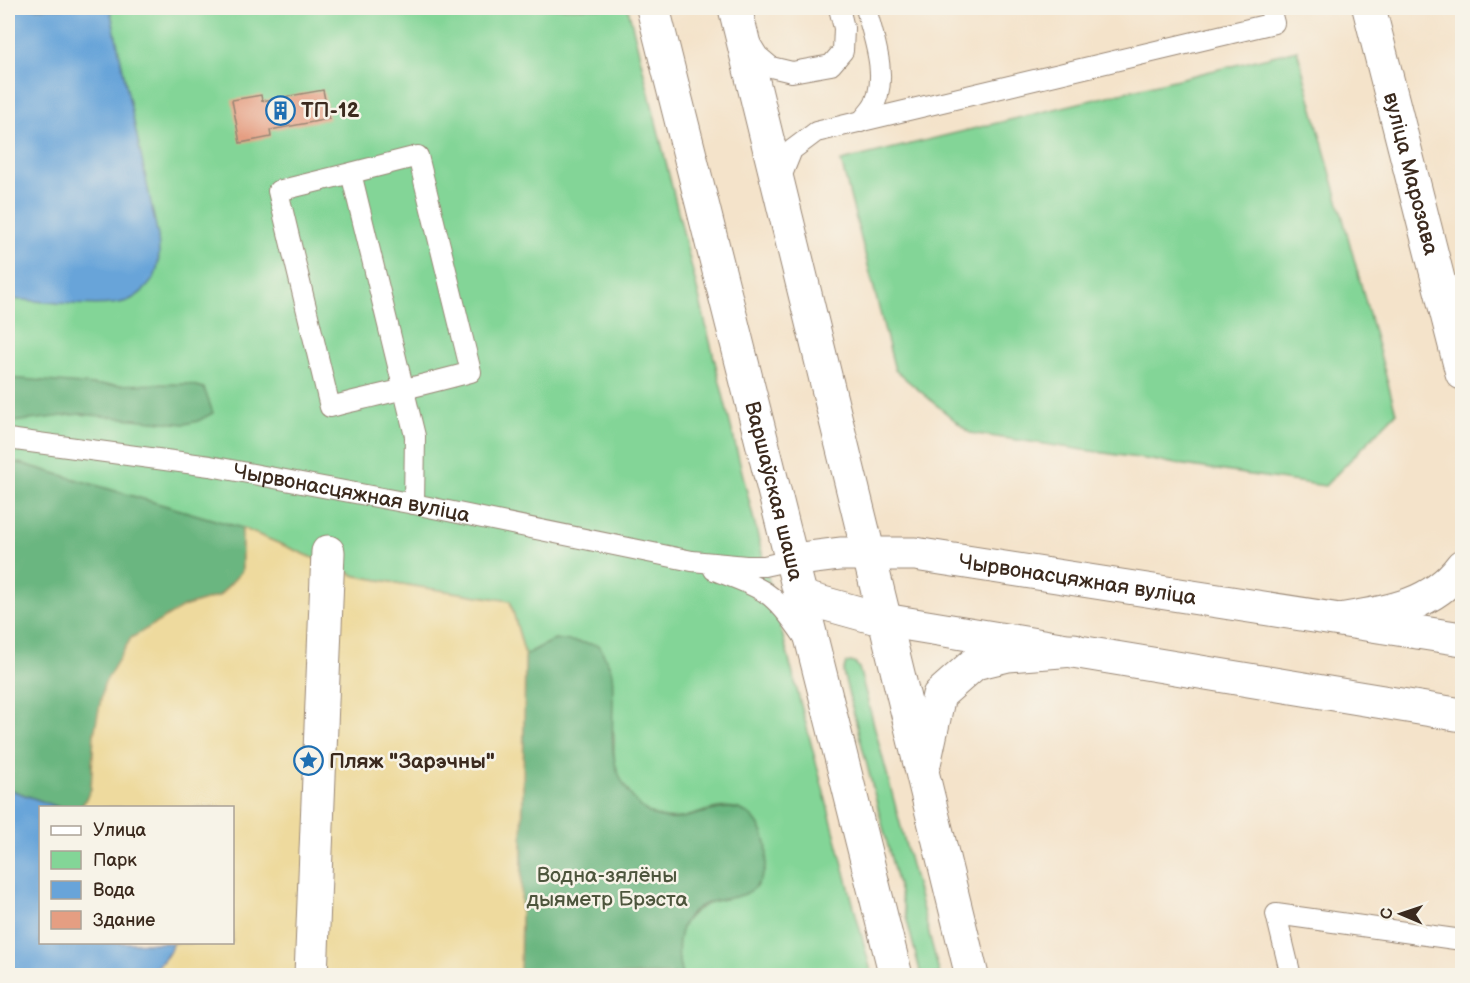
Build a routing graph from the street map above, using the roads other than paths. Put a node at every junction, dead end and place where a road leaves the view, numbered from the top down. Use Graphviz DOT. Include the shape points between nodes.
graph roads {
  1 [pos="653,8"];
  2 [pos="839,8"];
  3 [pos="866,8"];
  4 [pos="1270,8"];
  5 [pos="1370,8"];
  6 [pos="737,16"];
  7 [pos="861,122"];
  8 [pos="351,173"];
  9 [pos="779,182"];
  10 [pos="1462,373"];
  11 [pos="404,389"];
  12 [pos="8,439"];
  13 [pos="414,504"];
  14 [pos="328,552"];
  15 [pos="868,553"];
  16 [pos="792,560"];
  17 [pos="692,561"];
  18 [pos="1462,566"];
  19 [pos="801,597"];
  20 [pos="884,620"];
  21 [pos="1338,620"];
  22 [pos="1462,639"];
  23 [pos="1074,650"];
  24 [pos="816,657"];
  25 [pos="1462,715"];
  26 [pos="923,772"];
  27 [pos="1462,940"];
  28 [pos="311,975"];
  29 [pos="896,975"];
  30 [pos="972,975"];
  31 [pos="1291,975"];
  1 -- 16 [label="main road, Варшаўская шаша"];
  2 -- 6 [label="lane" via="844,28 843,51 831,65 792,72 771,67 758,56"];
  3 -- 7 [label="lane" via="881,82 875,105"];
  4 -- 7 [label="lane" via="1274,23"];
  5 -- 10 [label="main road, вуліца Марозава"];
  6 -- 9 [label="main road"];
  7 -- 9 [label="lane" via="816,132 792,150"];
  8 -- 11 [label="lane"];
  8 -- 11 [label="lane" via="418,156 471,372"];
  8 -- 11 [label="lane" via="278,191 330,407"];
  9 -- 15 [label="main road"];
  11 -- 13 [label="lane" via="415,436"];
  12 -- 13 [label="lane, Чырвонасцяжная вуліца" via="210,466"];
  13 -- 17 [label="lane, Чырвонасцяжная вуліца"];
  14 -- 28 [label="main road"];
  15 -- 16 [label="main road, Чырвонасцяжная вуліца"];
  15 -- 20 [label="main road"];
  15 -- 21 [label="main road, Чырвонасцяжная вуліца" via="915,554 1008,567"];
  16 -- 17 [label="lane, Чырвонасцяжная вуліца" via="764,566"];
  16 -- 19 [label="main road, Варшаўская шаша"];
  17 -- 24 [label="lane, Чырвонасцяжная вуліца" via="768,594 795,623"];
  18 -- 21 [label="main road" via="1442,588 1408,606"];
  19 -- 20 [label="main road"];
  19 -- 24 [label="main road, Варшаўская шаша"];
  20 -- 23 [label="main road"];
  20 -- 26 [label="main road"];
  21 -- 22 [label="main road, Чырвонасцяжная вуліца"];
  23 -- 25 [label="main road"];
  23 -- 26 [label="main road" via="1008,655 975,663 939,695"];
  24 -- 29 [label="main road, Варшаўская шаша"];
  26 -- 30 [label="main road"];
  27 -- 31 [label="lane" via="1276,914"];
}
